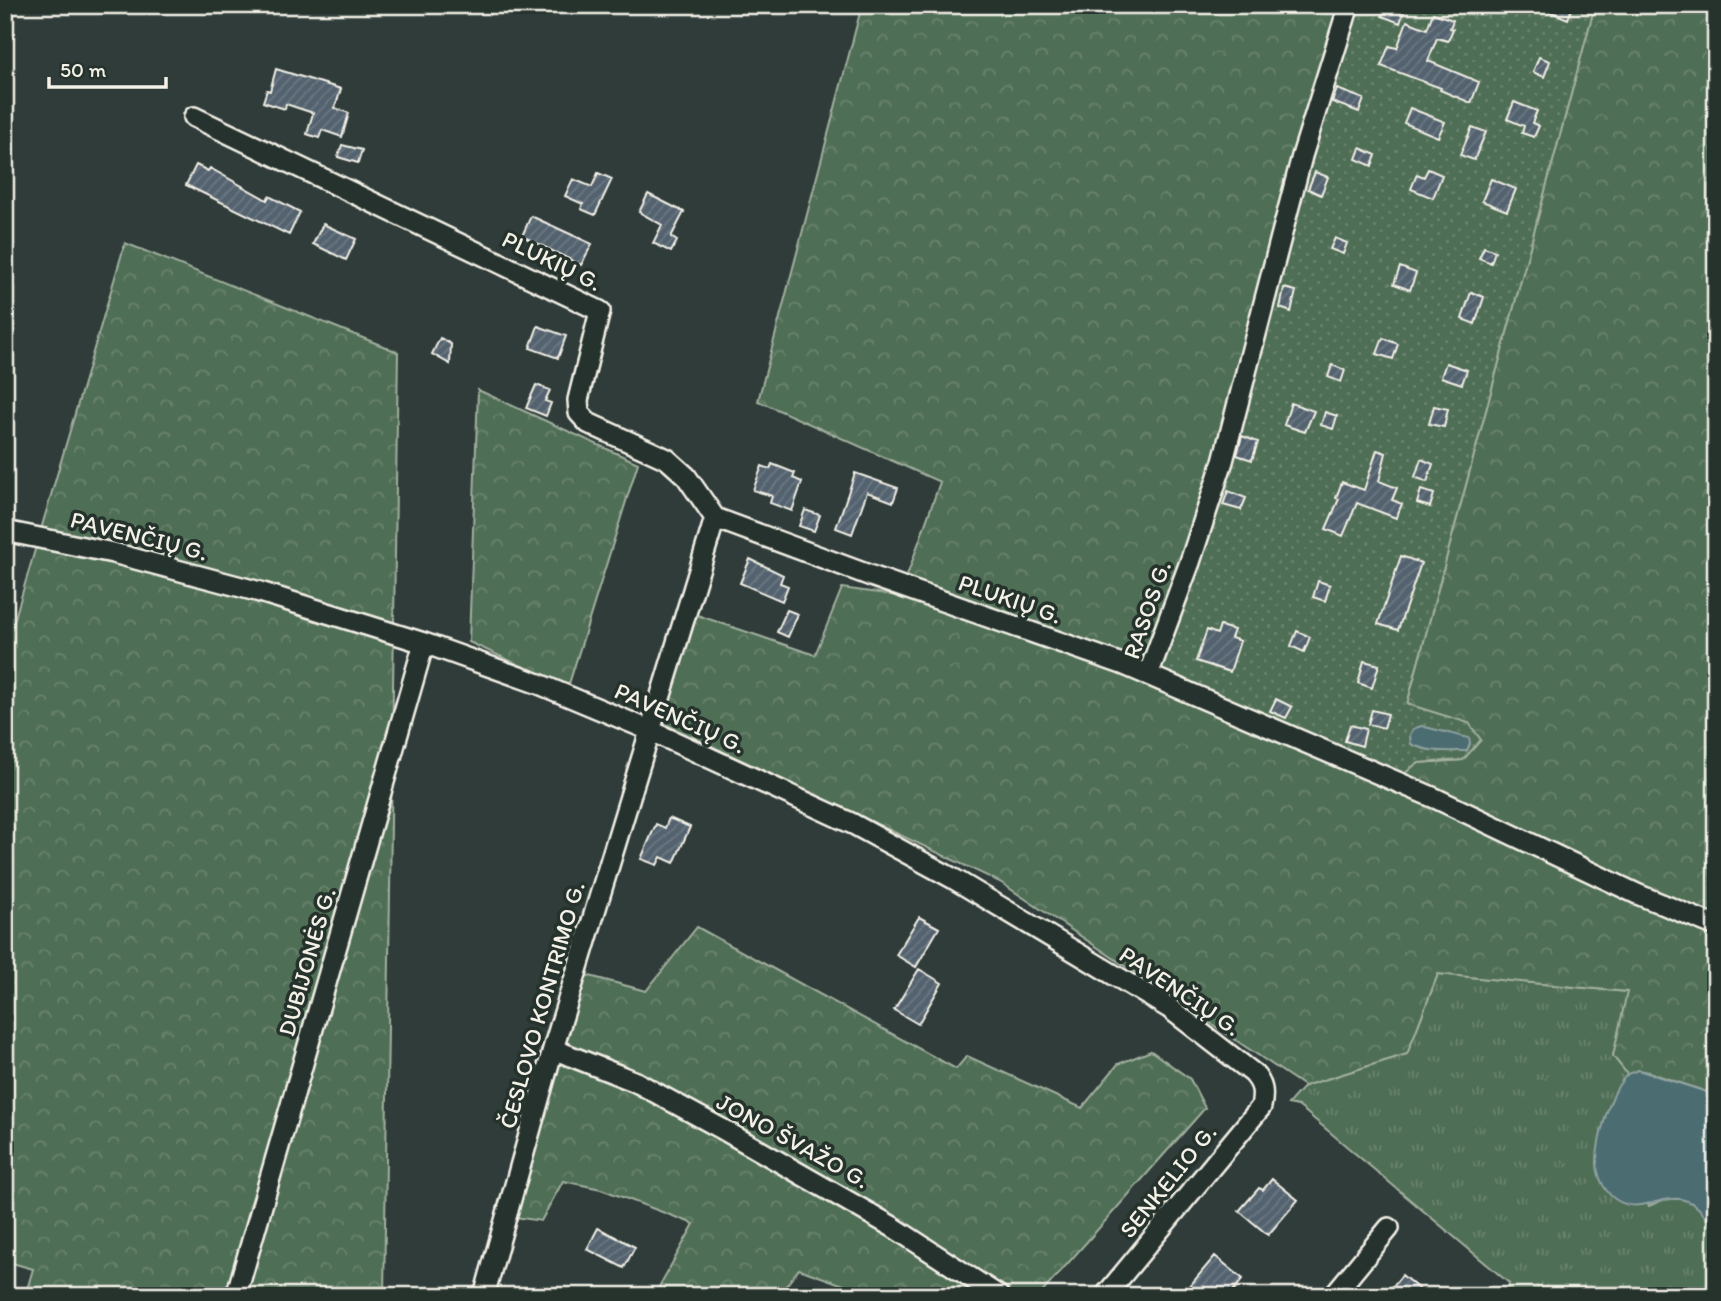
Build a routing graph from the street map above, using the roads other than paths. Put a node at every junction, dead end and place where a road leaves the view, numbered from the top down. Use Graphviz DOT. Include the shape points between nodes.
graph roads {
  1 [pos="1349,5"];
  2 [pos="194,117"];
  3 [pos="715,518"];
  4 [pos="5,531"];
  5 [pos="424,643"];
  6 [pos="1148,675"];
  7 [pos="649,730"];
  8 [pos="1716,926"];
  9 [pos="553,1049"];
  10 [pos="1263,1094"];
  11 [pos="1389,1228"];
  12 [pos="236,1296"];
  13 [pos="484,1296"];
  14 [pos="999,1296"];
  15 [pos="1105,1296"];
  16 [pos="1333,1296"];
  1 -- 6 [label="street, RASOS G." via="1302,156 1223,461"];
  2 -- 3 [label="street, PLUKIŲ G." via="600,311 578,400 579,413 588,423 667,459"];
  3 -- 6 [label="street, PLUKIŲ G."];
  3 -- 7 [label="street, ČESLOVO KONTRIMO G."];
  4 -- 5 [label="street, PAVENČIŲ G." via="113,553 260,592"];
  5 -- 7 [label="street, PAVENČIŲ G."];
  5 -- 12 [label="street, DUBIJONĖS G."];
  6 -- 8 [label="street, RASOS G."];
  7 -- 9 [label="street, ČESLOVO KONTRIMO G."];
  7 -- 10 [label="street, PAVENČIŲ G." via="853,824 954,878 1169,1008 1253,1073"];
  9 -- 13 [label="street, ČESLOVO KONTRIMO G."];
  9 -- 14 [label="street, JONO ŠVAŽO G." via="636,1082 722,1129 893,1227"];
  10 -- 15 [label="street, SENKELIO G." via="1261,1107"];
  11 -- 16 [label="street"];
}
